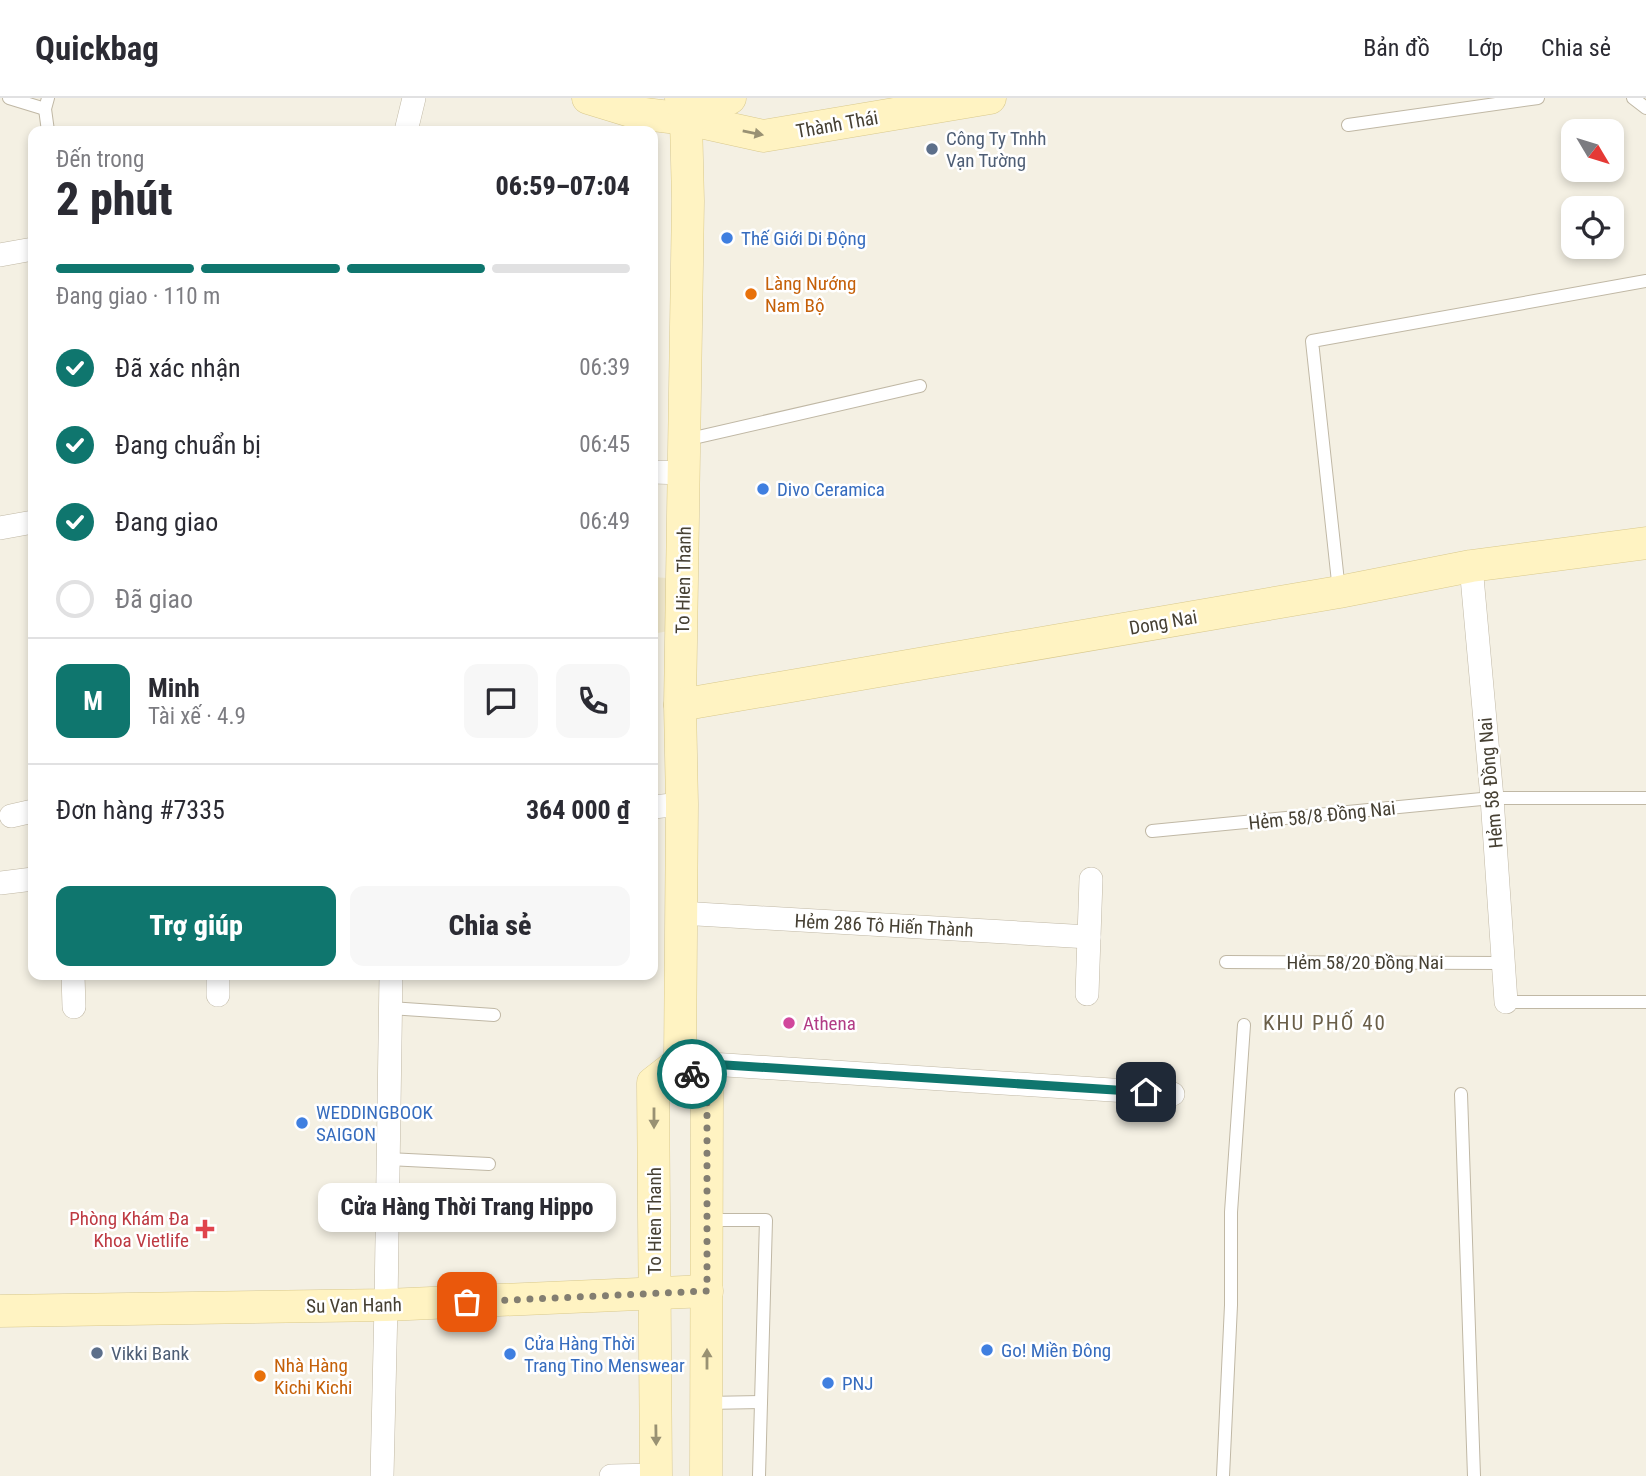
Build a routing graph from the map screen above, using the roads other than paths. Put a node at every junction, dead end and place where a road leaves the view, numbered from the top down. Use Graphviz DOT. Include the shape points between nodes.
graph roads {
  1 [pos="9,98"];
  2 [pos="414,98"];
  3 [pos="588,98"];
  4 [pos="730,98"];
  5 [pos="989,98"];
  6 [pos="1538,98"];
  7 [pos="1633,98"];
  8 [pos="46,104"];
  9 [pos="1646,108"];
  10 [pos="683,109"];
  11 [pos="1348,125"];
  12 [pos="48,126"];
  13 [pos="407,126"];
  14 [pos="28,250"];
  15 [pos="0,255"];
  16 [pos="1646,281"];
  17 [pos="919,386"];
  18 [pos="685,440"];
  19 [pos="658,472"];
  20 [pos="684,473"];
  21 [pos="2,521"];
  22 [pos="28,522"];
  23 [pos="1646,543"];
  24 [pos="1471,566"];
  25 [pos="1339,592"];
  26 [pos="680,705"];
  27 [pos="1492,798"];
  28 [pos="1646,798"];
  29 [pos="667,806"];
  30 [pos="28,812"];
  31 [pos="11,816"];
  32 [pos="1152,831"];
  33 [pos="1091,879"];
  34 [pos="28,880"];
  35 [pos="0,883"];
  36 [pos="680,913"];
  37 [pos="1089,937"];
  38 [pos="1226,962"];
  39 [pos="1503,963"];
  40 [pos="73,980"];
  41 [pos="391,980"];
  42 [pos="1087,994"];
  43 [pos="1506,1002"];
  44 [pos="1646,1002"];
  45 [pos="74,1007"];
  46 [pos="390,1009"];
  47 [pos="494,1015"];
  48 [pos="1244,1025"];
  49 [pos="680,1062"];
  50 [pos="1172,1094"];
  51 [pos="1461,1094"];
  52 [pos="388,1159"];
  53 [pos="489,1164"];
  54 [pos="707,1220"];
  55 [pos="707,1291"];
  56 [pos="654,1293"];
  57 [pos="386,1305"];
  58 [pos="0,1311"];
  59 [pos="761,1402"];
  60 [pos="706,1403"];
  61 [pos="656,1475"];
  62 [pos="382,1476"];
  63 [pos="611,1476"];
  64 [pos="706,1476"];
  65 [pos="759,1476"];
  66 [pos="1223,1476"];
  67 [pos="1474,1476"];
  1 -- 8 [label="lane"];
  2 -- 13 [label="street"];
  3 -- 10 [label="main road, Thành Thái" via="637,113"];
  4 -- 10 [label="main road"];
  10 -- 5 [label="main road, Thành Thái, one-way" via="763,136"];
  6 -- 11 [label="lane"];
  7 -- 9 [label="lane"];
  8 -- 12 [label="lane"];
  10 -- 18 [label="main road, To Hien Thanh" via="688,201"];
  14 -- 15 [label="street"];
  16 -- 25 [label="lane" via="1312,341"];
  17 -- 18 [label="lane"];
  18 -- 20 [label="main road, To Hien Thanh"];
  19 -- 20 [label="street"];
  20 -- 26 [label="main road, To Hien Thanh"];
  21 -- 22 [label="street"];
  23 -- 24 [label="main road, Dong Nai"];
  24 -- 25 [label="main road, Dong Nai"];
  24 -- 27 [label="street, Hẻm 58 Đồng Nai"];
  25 -- 26 [label="main road, Dong Nai"];
  26 -- 29 [label="main road, To Hien Thanh"];
  27 -- 28 [label="lane, Hẻm 58/8 Đồng Nai"];
  27 -- 32 [label="lane, Hẻm 58/8 Đồng Nai"];
  27 -- 39 [label="street, Hẻm 58 Đồng Nai"];
  29 -- 36 [label="main road, To Hien Thanh"];
  30 -- 31 [label="street"];
  33 -- 37 [label="street"];
  34 -- 35 [label="street"];
  36 -- 37 [label="street, Hẻm 286 Tô Hiến Thành"];
  36 -- 49 [label="main road, To Hien Thanh"];
  37 -- 42 [label="street"];
  38 -- 39 [label="lane, Hẻm 58/20 Đồng Nai"];
  39 -- 43 [label="street, Hẻm 58 Đồng Nai"];
  40 -- 45 [label="street"];
  41 -- 46 [label="street"];
  43 -- 44 [label="lane"];
  46 -- 47 [label="lane"];
  46 -- 52 [label="street"];
  48 -- 66 [label="lane" via="1231,1212"];
  49 -- 50 [label="street"];
  49 -- 54 [label="main road" via="707,1090"];
  49 -- 56 [label="main road, To Hien Thanh, one-way" via="653,1083"];
  51 -- 67 [label="lane"];
  52 -- 53 [label="lane"];
  52 -- 57 [label="street"];
  54 -- 55 [label="main road"];
  54 -- 59 [label="lane" via="766,1220"];
  55 -- 56 [label="main road, Su Van Hanh"];
  60 -- 55 [label="main road, one-way"];
  56 -- 57 [label="main road, Su Van Hanh"];
  56 -- 61 [label="main road, To Hien Thanh, one-way"];
  57 -- 58 [label="main road, Su Van Hanh"];
  57 -- 62 [label="street"];
  59 -- 60 [label="lane"];
  59 -- 65 [label="lane"];
  60 -- 64 [label="main road"];
  61 -- 63 [label="street"];
}
